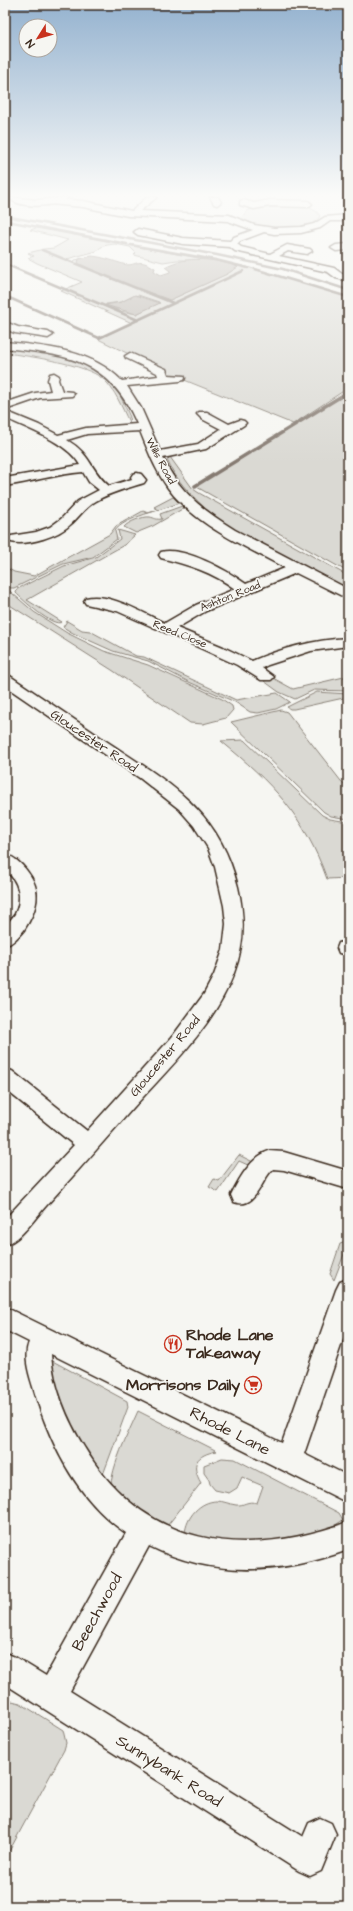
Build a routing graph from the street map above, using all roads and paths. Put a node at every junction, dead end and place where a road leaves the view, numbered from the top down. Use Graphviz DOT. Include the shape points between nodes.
graph roads {
  1 [pos="5,326"];
  2 [pos="48,335"];
  3 [pos="5,345"];
  4 [pos="133,358"];
  5 [pos="164,378"];
  6 [pos="180,378"];
  7 [pos="50,379"];
  8 [pos="121,384"];
  9 [pos="5,407"];
  10 [pos="202,416"];
  11 [pos="8,418"];
  12 [pos="240,423"];
  13 [pos="143,427"];
  14 [pos="228,428"];
  15 [pos="57,439"];
  16 [pos="156,455"];
  17 [pos="86,468"];
  18 [pos="142,479"];
  19 [pos="5,482"];
  20 [pos="108,491"];
  21 [pos="16,539"];
  22 [pos="166,555"];
  23 [pos="296,568"];
  24 [pos="245,590"];
  25 [pos="348,595"];
  26 [pos="91,601"];
  27 [pos="167,629"];
  28 [pos="348,642"];
  29 [pos="251,667"];
  30 [pos="266,678"];
  31 [pos="5,680"];
  32 [pos="5,860"];
  33 [pos="5,939"];
  34 [pos="5,1077"];
  35 [pos="88,1144"];
  36 [pos="348,1180"];
  37 [pos="242,1195"];
  38 [pos="5,1234"];
  39 [pos="348,1290"];
  40 [pos="5,1318"];
  41 [pos="43,1337"];
  42 [pos="289,1461"];
  43 [pos="348,1490"];
  44 [pos="143,1529"];
  45 [pos="348,1536"];
  46 [pos="5,1667"];
  47 [pos="51,1696"];
  48 [pos="320,1834"];
  1 -- 2 [label="street" via="14,330"];
  3 -- 8 [label="street, Wills Road" via="79,359 99,367"];
  4 -- 5 [label="street" via="162,371"];
  5 -- 6 [label="street"];
  5 -- 8 [label="street"];
  7 -- 9 [label="street" via="62,394 34,396"];
  8 -- 13 [label="street, Wills Road"];
  10 -- 14 [label="street"];
  11 -- 15 [label="street"];
  12 -- 14 [label="street"];
  13 -- 15 [label="street" via="86,431"];
  13 -- 16 [label="street, Wills Road"];
  14 -- 16 [label="street" via="201,447"];
  15 -- 17 [label="street" via="77,452"];
  16 -- 23 [label="street, Wills Road" via="172,484 196,510 230,533"];
  17 -- 19 [label="street"];
  17 -- 20 [label="street" via="93,479"];
  18 -- 20 [label="street"];
  20 -- 21 [label="street" via="81,505 67,522 58,528 33,540"];
  22 -- 24 [label="street" via="186,554"];
  23 -- 24 [label="street, Ashton Road"];
  23 -- 25 [label="street, Wills Road"];
  24 -- 27 [label="street, Ashton Road" via="201,608 174,622"];
  26 -- 27 [label="street, Reed Close" via="110,600"];
  27 -- 29 [label="street, Reed Close" via="206,644"];
  28 -- 29 [label="street" via="329,638"];
  29 -- 30 [label="street, Reed Close"];
  31 -- 35 [label="street, Gloucester Road" via="133,766 182,803 217,847 233,904 235,925 232,947 226,970 217,988 185,1037"];
  32 -- 33 [label="street" via="23,877 29,894 23,918"];
  34 -- 35 [label="street"];
  35 -- 38 [label="street, Gloucester Road"];
  36 -- 37 [label="street" via="284,1161 269,1160"];
  39 -- 42 [label="street"];
  40 -- 41 [label="street, Rhode Lane"];
  41 -- 42 [label="street, Rhode Lane"];
  41 -- 44 [label="street" via="38,1350 42,1375 57,1424 67,1445 102,1494 121,1514"];
  42 -- 43 [label="street, Rhode Lane"];
  44 -- 45 [label="street" via="194,1548 233,1555 293,1552"];
  44 -- 47 [label="street, Beechwood"];
  46 -- 47 [label="street, Sunnybank Road"];
  47 -- 48 [label="street, Sunnybank Road" via="310,1860"];
}
